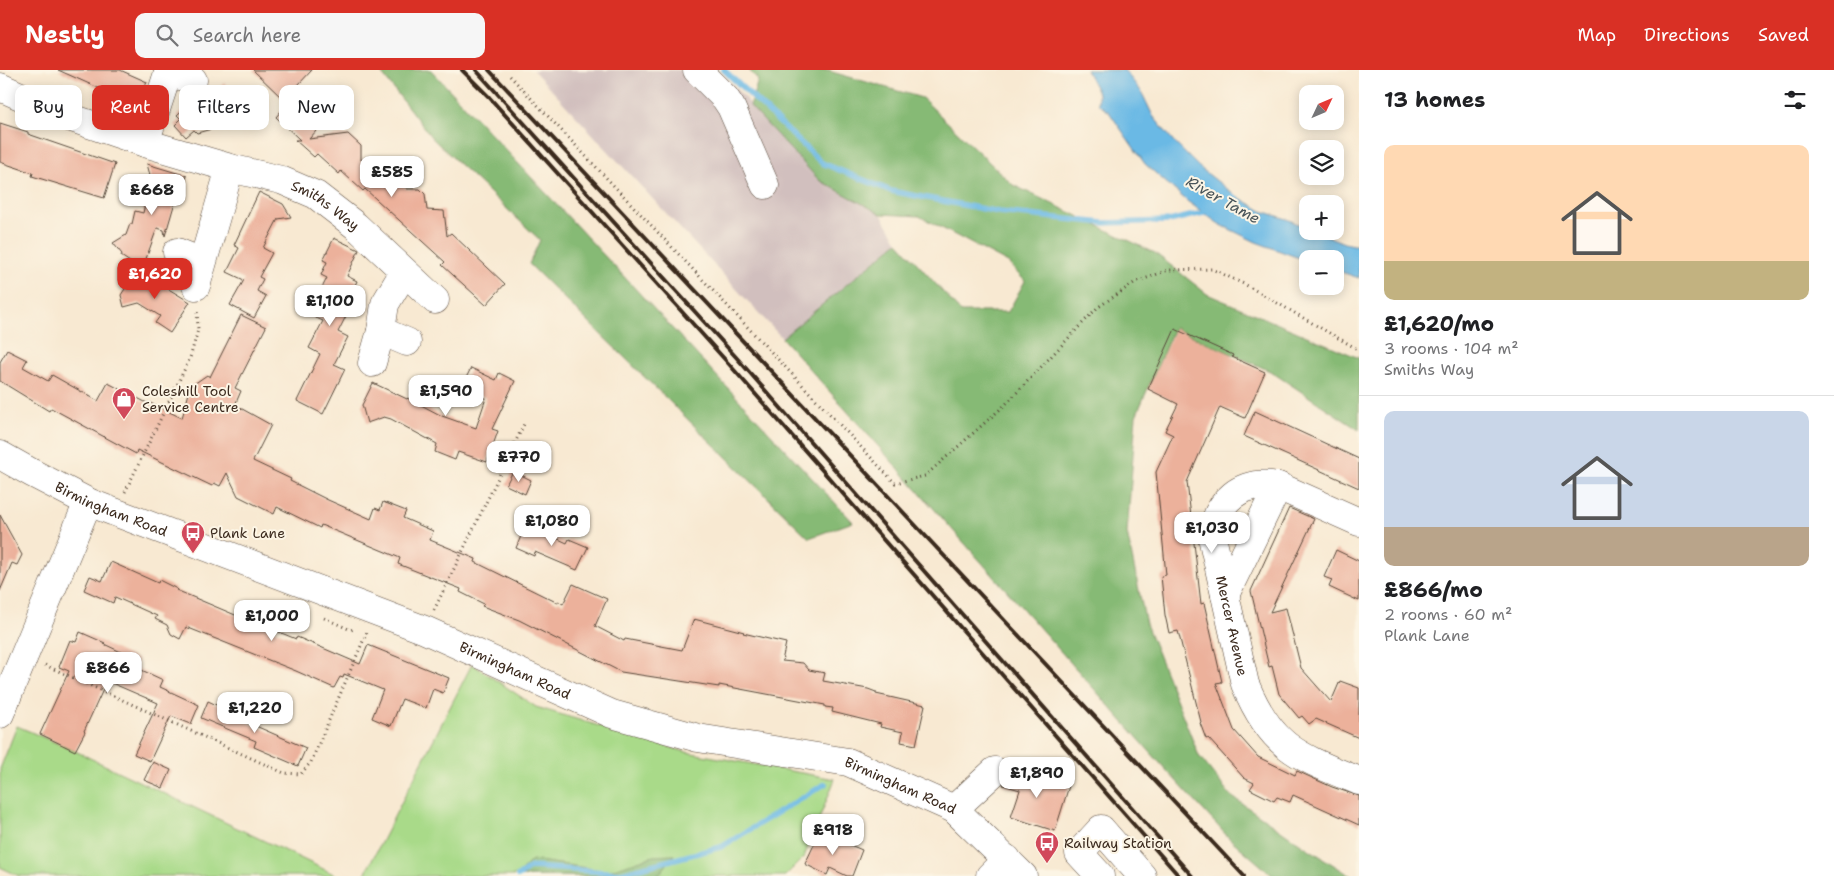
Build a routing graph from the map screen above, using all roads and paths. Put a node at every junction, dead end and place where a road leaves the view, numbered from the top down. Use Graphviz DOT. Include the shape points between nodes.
graph roads {
  1 [pos="697,70"];
  2 [pos="177,74"];
  3 [pos="510,76"];
  4 [pos="0,87"];
  5 [pos="145,142"];
  6 [pos="230,168"];
  7 [pos="765,185"];
  8 [pos="192,267"];
  9 [pos="404,272"];
  10 [pos="435,300"];
  11 [pos="382,331"];
  12 [pos="408,342"];
  13 [pos="1359,350"];
  14 [pos="372,363"];
  15 [pos="525,422"];
  16 [pos="0,455"];
  17 [pos="1278,486"];
  18 [pos="88,502"];
  19 [pos="116,511"];
  20 [pos="1359,522"];
  21 [pos="1225,595"];
  22 [pos="375,611"];
  23 [pos="425,630"];
  24 [pos="24,655"];
  25 [pos="0,714"];
  26 [pos="995,772"];
  27 [pos="1359,781"];
  28 [pos="954,809"];
  29 [pos="1006,870"];
  30 [pos="1100,876"];
  31 [pos="1142,876"];
  1 -- 7 [label="street" via="731,107"];
  2 -- 5 [label="street"];
  3 -- 13 [label="path" via="895,483 925,476 1006,404 1097,308 1134,283 1168,270 1212,269"];
  4 -- 5 [label="street, Smiths Way" via="63,115"];
  5 -- 6 [label="street, Smiths Way"];
  6 -- 8 [label="street"];
  6 -- 9 [label="street, Smiths Way" via="281,180 316,195 356,226"];
  8 -- 19 [label="path" via="200,289 198,330 190,358"];
  9 -- 10 [label="street, Smiths Way"];
  9 -- 11 [label="street" via="385,304"];
  11 -- 12 [label="street"];
  11 -- 14 [label="street"];
  15 -- 23 [label="path"];
  16 -- 18 [label="street, Birmingham Road"];
  17 -- 20 [label="street, Mercer Avenue"];
  17 -- 21 [label="street"];
  17 -- 21 [label="street, Mercer Avenue" via="1245,487 1234,493 1223,504 1213,524 1212,537"];
  18 -- 19 [label="street, Birmingham Road"];
  18 -- 24 [label="street"];
  19 -- 22 [label="street, Birmingham Road"];
  21 -- 27 [label="street, Mercer Avenue" via="1245,684 1263,720 1290,750"];
  22 -- 23 [label="street, Birmingham Road"];
  22 -- 24 [label="path" via="311,762 301,774 284,772"];
  23 -- 28 [label="street, Birmingham Road" via="612,714 698,738 848,762"];
  24 -- 25 [label="street"];
  26 -- 28 [label="street"];
  28 -- 29 [label="street, Birmingham Road"];
  30 -- 31 [label="street" via="1079,853 1102,829"];
}
